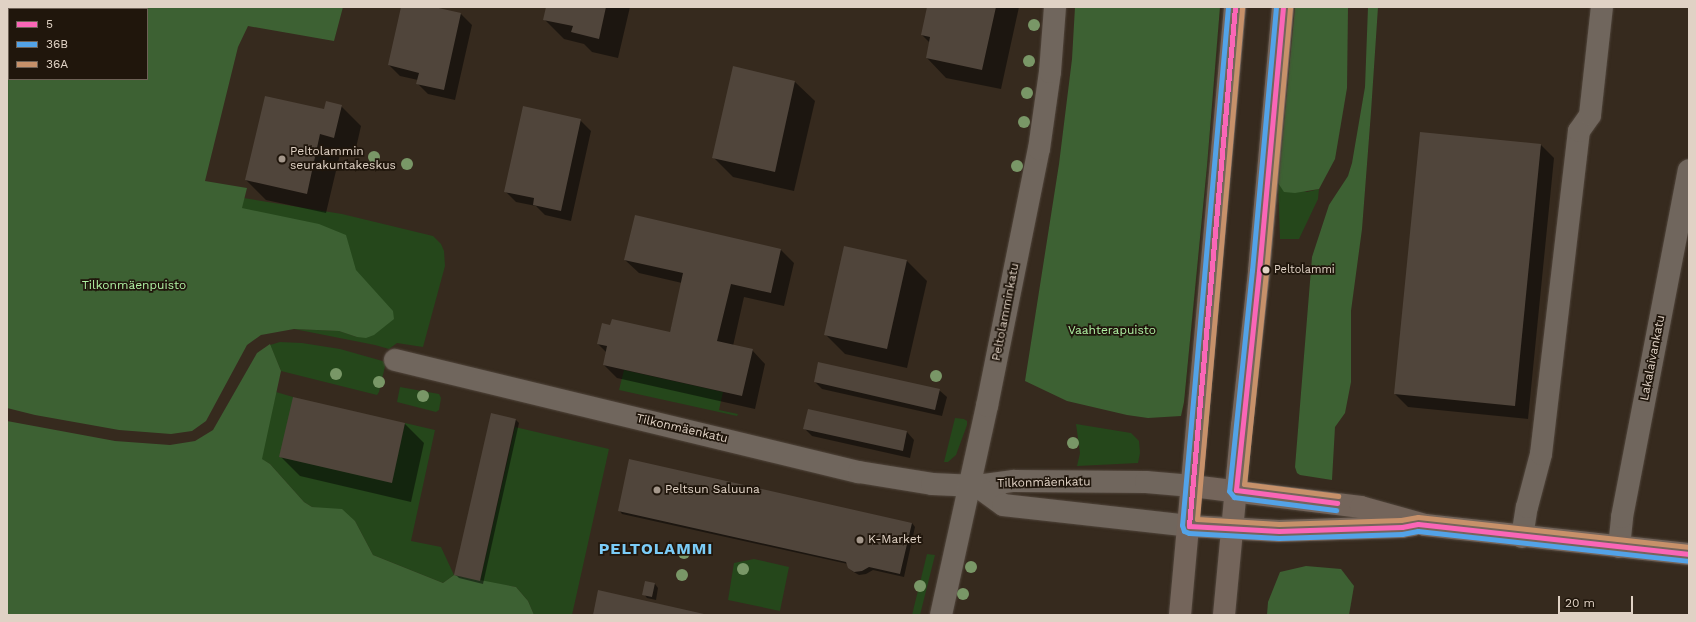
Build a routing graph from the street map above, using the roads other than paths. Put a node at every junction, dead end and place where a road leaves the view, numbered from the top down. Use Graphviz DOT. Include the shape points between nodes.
graph roads {
  1 [pos="1056,7"];
  2 [pos="1235,7"];
  3 [pos="1283,7"];
  4 [pos="1602,7"];
  5 [pos="1689,170"];
  6 [pos="395,360"];
  7 [pos="974,486"];
  8 [pos="1192,486"];
  9 [pos="1236,490"];
  10 [pos="1418,524"];
  11 [pos="1189,526"];
  12 [pos="1232,529"];
  13 [pos="1522,537"];
  14 [pos="1618,547"];
  15 [pos="1689,554"];
  16 [pos="941,615"];
  17 [pos="1180,615"];
  18 [pos="1224,615"];
  1 -- 7 [label="street, Peltolamminkatu" via="1039,150"];
  2 -- 8 [label="main road"];
  3 -- 9 [label="main road" via="1260,271"];
  4 -- 13 [label="street" via="1590,116 1579,131 1541,454"];
  5 -- 14 [label="street, Lakalaivankatu"];
  6 -- 7 [label="street, Tilkonmäenkatu" via="859,472 932,484"];
  7 -- 8 [label="street, Tilkonmäenkatu" via="1014,481 1146,482"];
  7 -- 11 [label="street, Tilkonmäenkatu" via="1003,505"];
  7 -- 16 [label="street, Peltolamminkatu"];
  8 -- 9 [label="main road, Tilkonmäenkatu"];
  8 -- 11 [label="main road"];
  9 -- 10 [label="main road, Tilkonmäenkatu" via="1361,507"];
  9 -- 12 [label="main road"];
  10 -- 12 [label="main road" via="1402,528 1294,531"];
  10 -- 13 [label="main road"];
  11 -- 12 [label="main road"];
  11 -- 17 [label="main road"];
  12 -- 18 [label="main road"];
  13 -- 14 [label="main road"];
  14 -- 15 [label="main road"];
}
